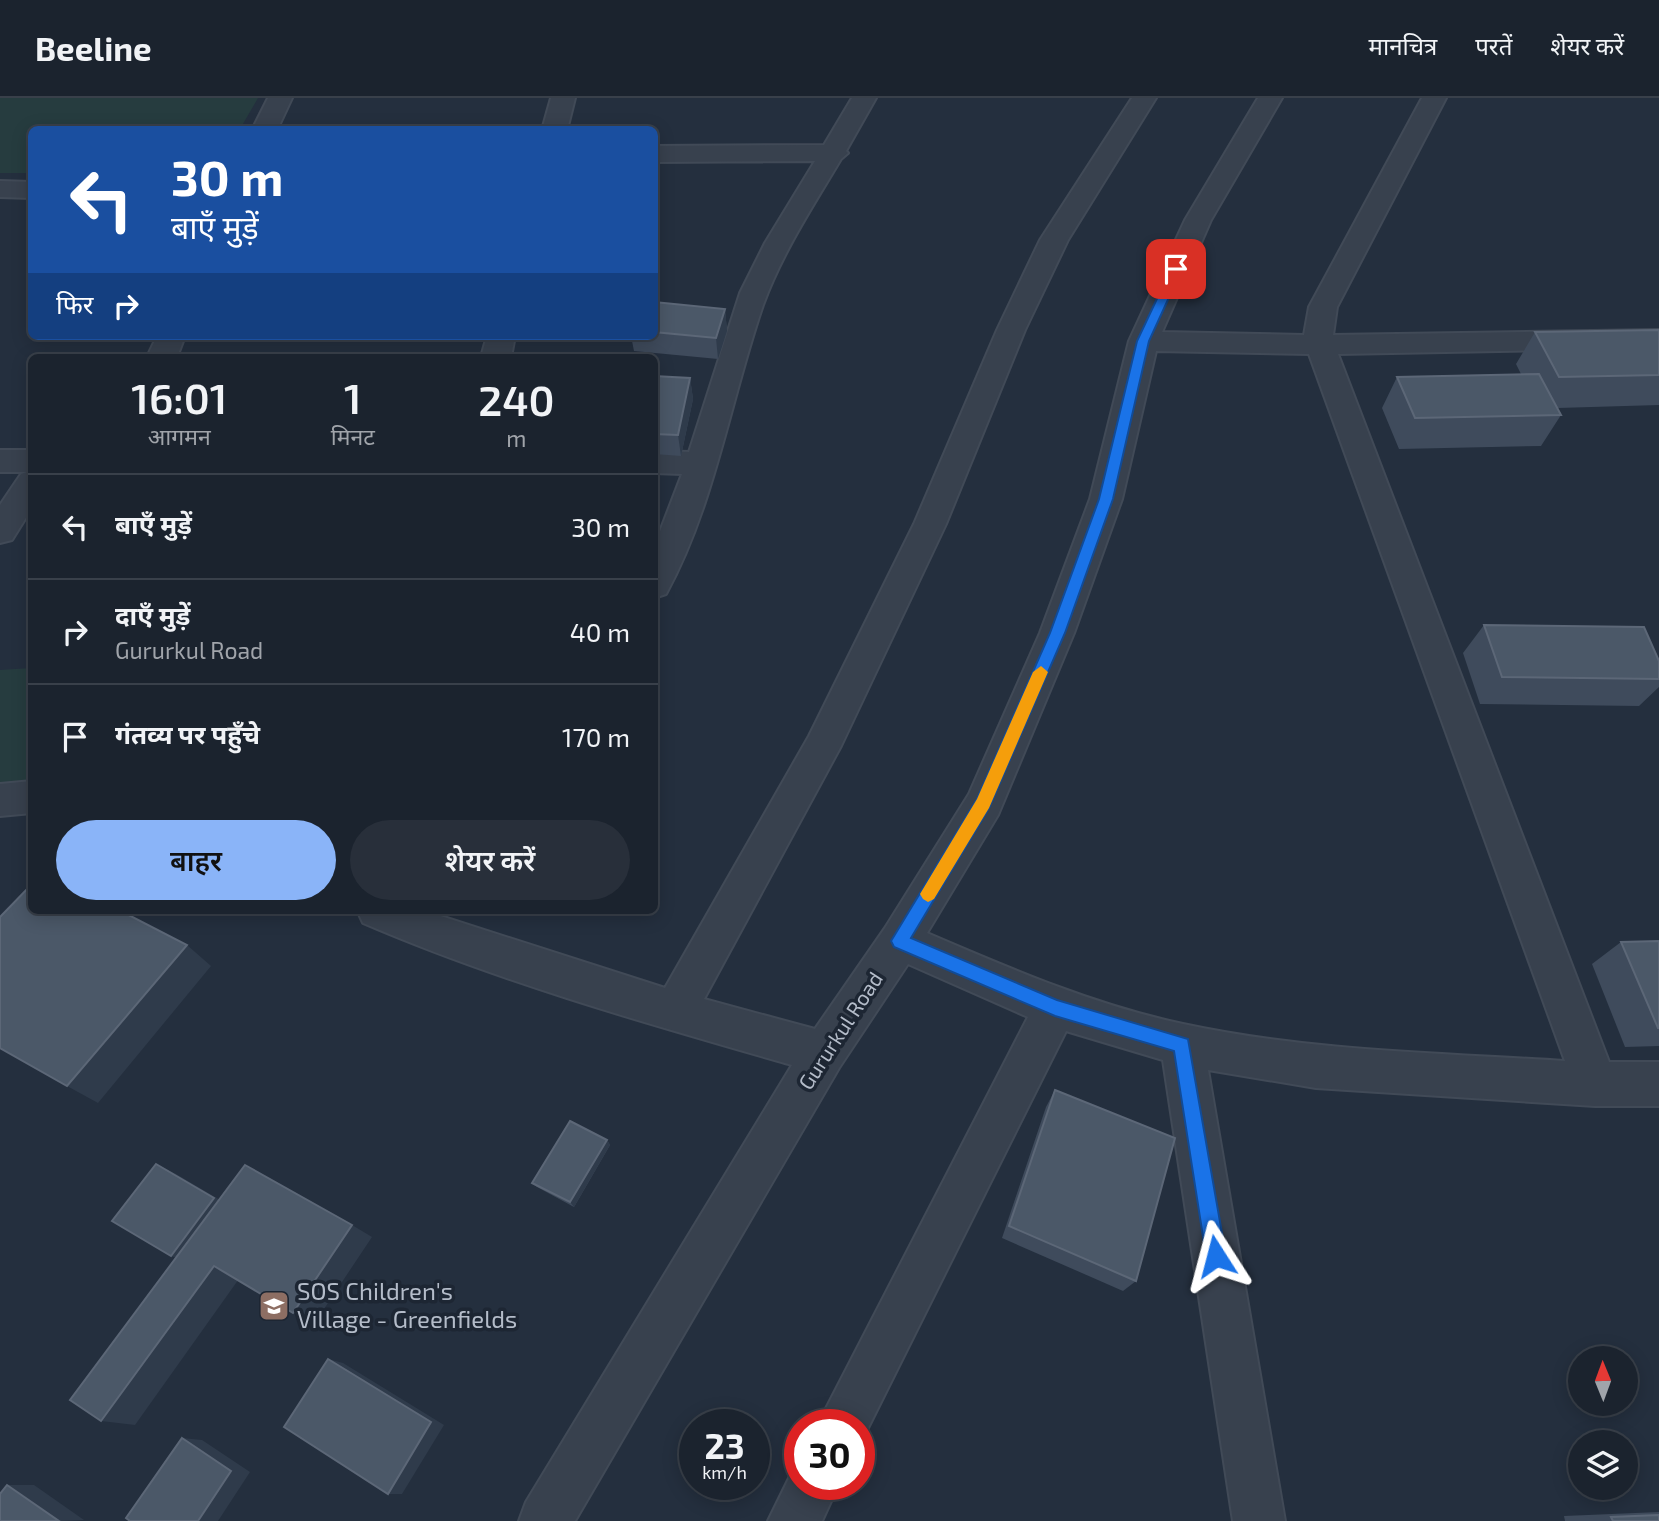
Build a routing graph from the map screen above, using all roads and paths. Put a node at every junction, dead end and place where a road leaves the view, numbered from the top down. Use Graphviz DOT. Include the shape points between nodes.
graph roads {
  1 [pos="280,98"];
  2 [pos="563,98"];
  3 [pos="864,98"];
  4 [pos="1144,98"];
  5 [pos="1270,98"];
  6 [pos="1434,98"];
  7 [pos="266,126"];
  8 [pos="555,126"];
  9 [pos="835,153"];
  10 [pos="658,154"];
  11 [pos="0,189"];
  12 [pos="28,190"];
  13 [pos="1659,339"];
  14 [pos="1143,341"];
  15 [pos="1320,345"];
  16 [pos="0,461"];
  17 [pos="28,461"];
  18 [pos="658,462"];
  19 [pos="701,464"];
  20 [pos="28,488"];
  21 [pos="0,530"];
  22 [pos="658,577"];
  23 [pos="28,797"];
  24 [pos="0,800"];
  25 [pos="400,914"];
  26 [pos="439,921"];
  27 [pos="900,941"];
  28 [pos="1055,1008"];
  29 [pos="675,1011"];
  30 [pos="1182,1045"];
  31 [pos="824,1053"];
  32 [pos="1595,1084"];
  33 [pos="1659,1084"];
  34 [pos="851,1409"];
  35 [pos="805,1500"];
  36 [pos="545,1521"];
  37 [pos="794,1521"];
  38 [pos="1259,1521"];
  1 -- 7 [label="street"];
  2 -- 8 [label="street"];
  3 -- 9 [label="street"];
  4 -- 29 [label="street" via="1054,240 930,524 822,746"];
  5 -- 14 [label="street, Gururkul Road" via="1198,220"];
  6 -- 15 [label="street" via="1323,307"];
  9 -- 10 [label="street"];
  9 -- 19 [label="street" via="769,258"];
  11 -- 12 [label="street"];
  13 -- 15 [label="street"];
  14 -- 15 [label="street"];
  14 -- 27 [label="street, Gururkul Road" via="1106,499 1057,633 984,803"];
  15 -- 32 [label="street"];
  16 -- 17 [label="street"];
  18 -- 19 [label="street"];
  19 -- 22 [label="street"];
  20 -- 21 [label="street"];
  23 -- 24 [label="street"];
  25 -- 26 [label="street"];
  26 -- 29 [label="street"];
  27 -- 28 [label="street"];
  27 -- 31 [label="street, Gururkul Road"];
  28 -- 30 [label="street"];
  28 -- 34 [label="street"];
  29 -- 31 [label="street"];
  30 -- 32 [label="street" via="1316,1068"];
  30 -- 38 [label="street"];
  31 -- 36 [label="street, Gururkul Road"];
  32 -- 33 [label="street"];
  35 -- 37 [label="street"];
}
